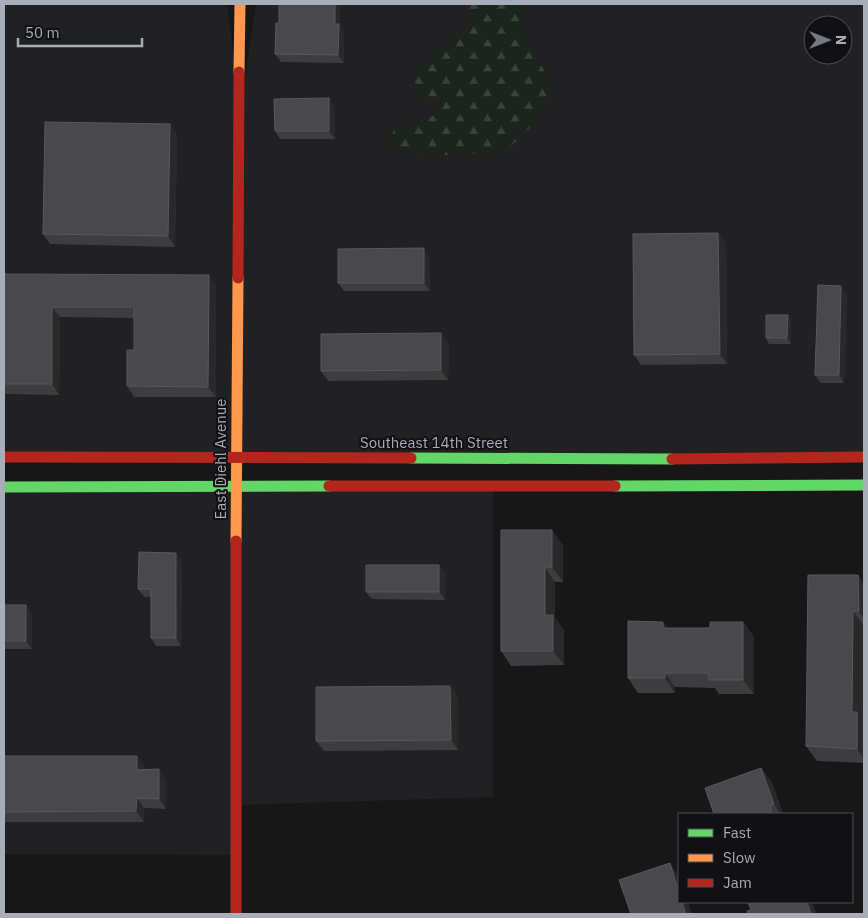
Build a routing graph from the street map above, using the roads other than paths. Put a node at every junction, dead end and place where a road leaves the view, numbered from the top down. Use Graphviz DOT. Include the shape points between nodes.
graph roads {
  1 [pos="240,4"];
  2 [pos="4,457"];
  3 [pos="864,457"];
  4 [pos="236,458"];
  5 [pos="864,485"];
  6 [pos="4,487"];
  7 [pos="236,487"];
  8 [pos="236,914"];
  1 -- 4 [label="main road, East Diehl Avenue"];
  2 -- 4 [label="main road, Southeast 14th Street"];
  3 -- 4 [label="main road, Southeast 14th Street"];
  4 -- 7 [label="main road, East Diehl Avenue"];
  5 -- 7 [label="main road"];
  6 -- 7 [label="main road"];
  7 -- 8 [label="main road, East Diehl Avenue"];
}
